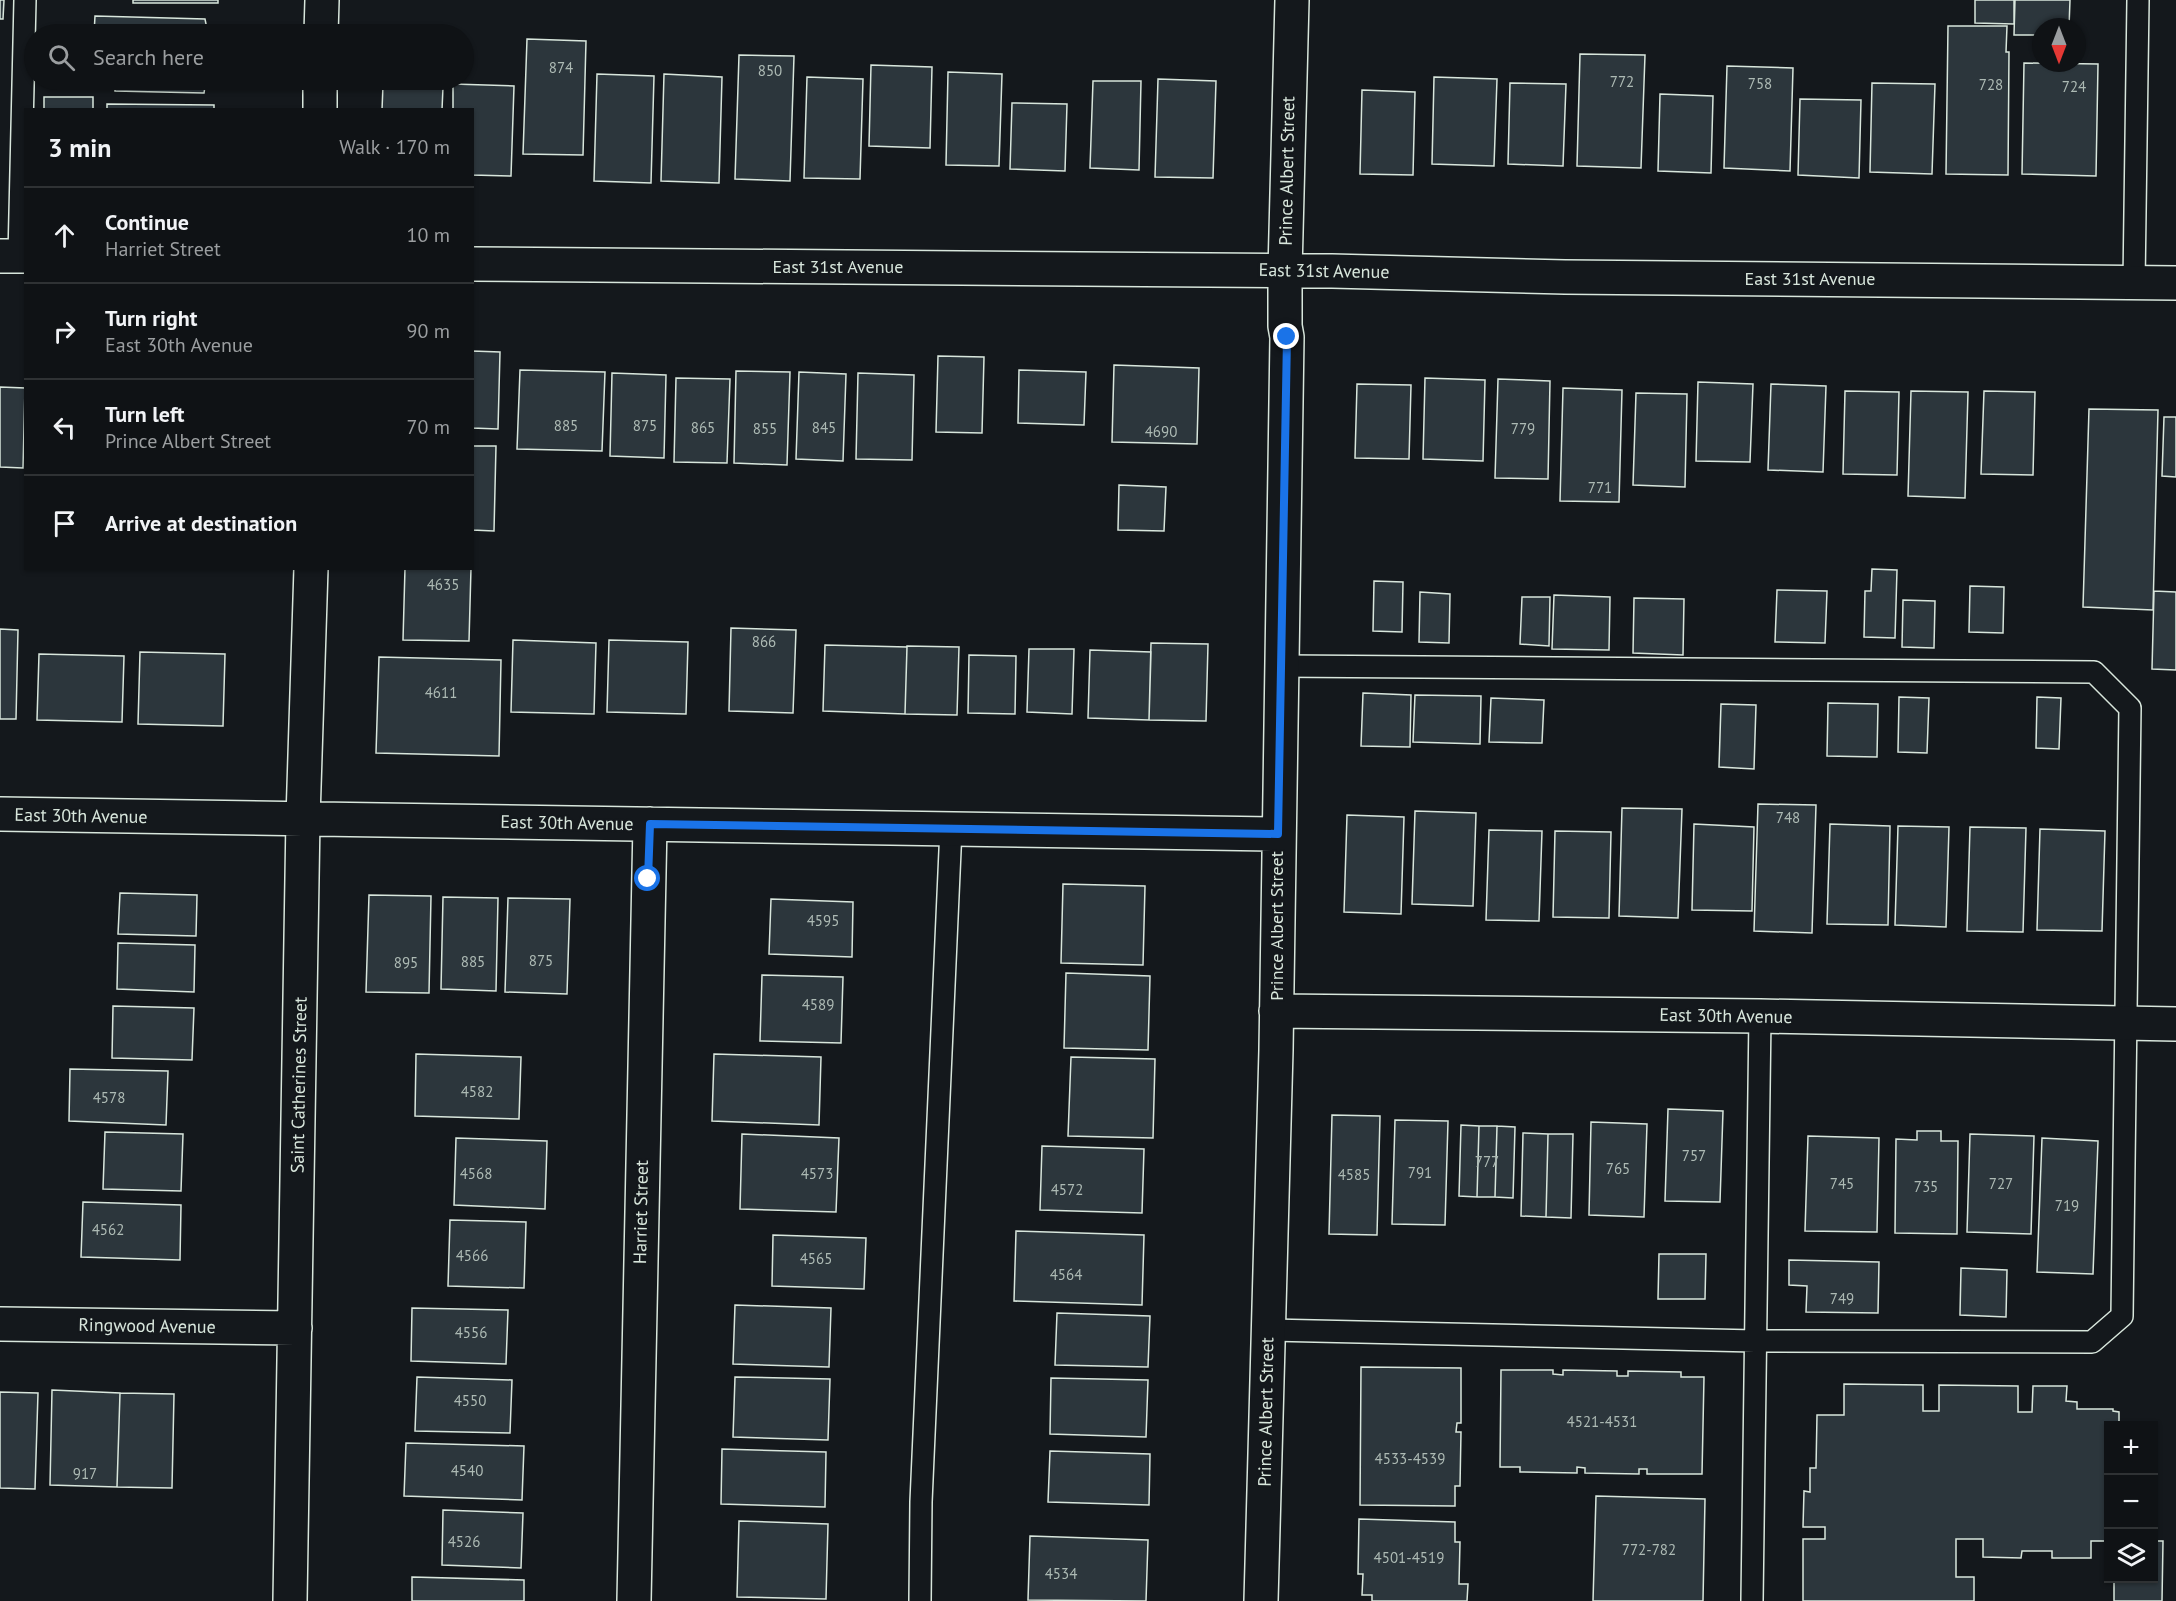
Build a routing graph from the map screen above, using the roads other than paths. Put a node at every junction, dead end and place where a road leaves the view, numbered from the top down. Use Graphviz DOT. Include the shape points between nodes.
graph roads {
  1 [pos="25,0"];
  2 [pos="322,0"];
  3 [pos="1292,0"];
  4 [pos="2138,0"];
  5 [pos="24,24"];
  6 [pos="321,24"];
  7 [pos="24,26"];
  8 [pos="320,90"];
  9 [pos="320,108"];
  10 [pos="15,256"];
  11 [pos="474,264"];
  12 [pos="1285,271"];
  13 [pos="2134,283"];
  14 [pos="2176,283"];
  15 [pos="311,570"];
  16 [pos="1281,666"];
  17 [pos="0,814"];
  18 [pos="303,818"];
  19 [pos="650,824"];
  20 [pos="951,828"];
  21 [pos="1278,834"];
  22 [pos="1276,1011"];
  23 [pos="1760,1016"];
  24 [pos="2126,1023"];
  25 [pos="2176,1024"];
  26 [pos="0,1324"];
  27 [pos="295,1328"];
  28 [pos="1268,1330"];
  29 [pos="1755,1341"];
  30 [pos="290,1601"];
  31 [pos="634,1601"];
  32 [pos="920,1601"];
  33 [pos="1261,1601"];
  34 [pos="1752,1601"];
  1 -- 5 [label="lane"];
  2 -- 6 [label="street"];
  3 -- 12 [label="street, Prince Albert Street"];
  4 -- 13 [label="lane"];
  7 -- 10 [label="lane"];
  8 -- 9 [label="street"];
  11 -- 12 [label="street, East 31st Avenue"];
  12 -- 13 [label="street, East 31st Avenue"];
  12 -- 16 [label="street, Prince Albert Street"];
  13 -- 14 [label="street, East 31st Avenue"];
  15 -- 18 [label="street, Saint Catherines Street"];
  16 -- 21 [label="street, Prince Albert Street"];
  16 -- 24 [label="lane" via="2094,672 2130,708"];
  17 -- 18 [label="street, East 30th Avenue"];
  18 -- 19 [label="street, East 30th Avenue"];
  18 -- 27 [label="street, Saint Catherines Street"];
  19 -- 20 [label="street, East 30th Avenue"];
  19 -- 31 [label="street, Harriet Street"];
  20 -- 21 [label="street, East 30th Avenue"];
  20 -- 32 [label="lane"];
  21 -- 22 [label="street, Prince Albert Street"];
  22 -- 23 [label="street, East 30th Avenue"];
  22 -- 28 [label="street, Prince Albert Street"];
  23 -- 24 [label="street, East 30th Avenue"];
  23 -- 29 [label="lane"];
  24 -- 25 [label="street, East 30th Avenue"];
  24 -- 29 [label="lane" via="2122,1316 2092,1342"];
  26 -- 27 [label="street, Ringwood Avenue"];
  27 -- 30 [label="street, Saint Catherines Street"];
  28 -- 29 [label="lane"];
  28 -- 33 [label="street, Prince Albert Street"];
  29 -- 34 [label="lane"];
}
